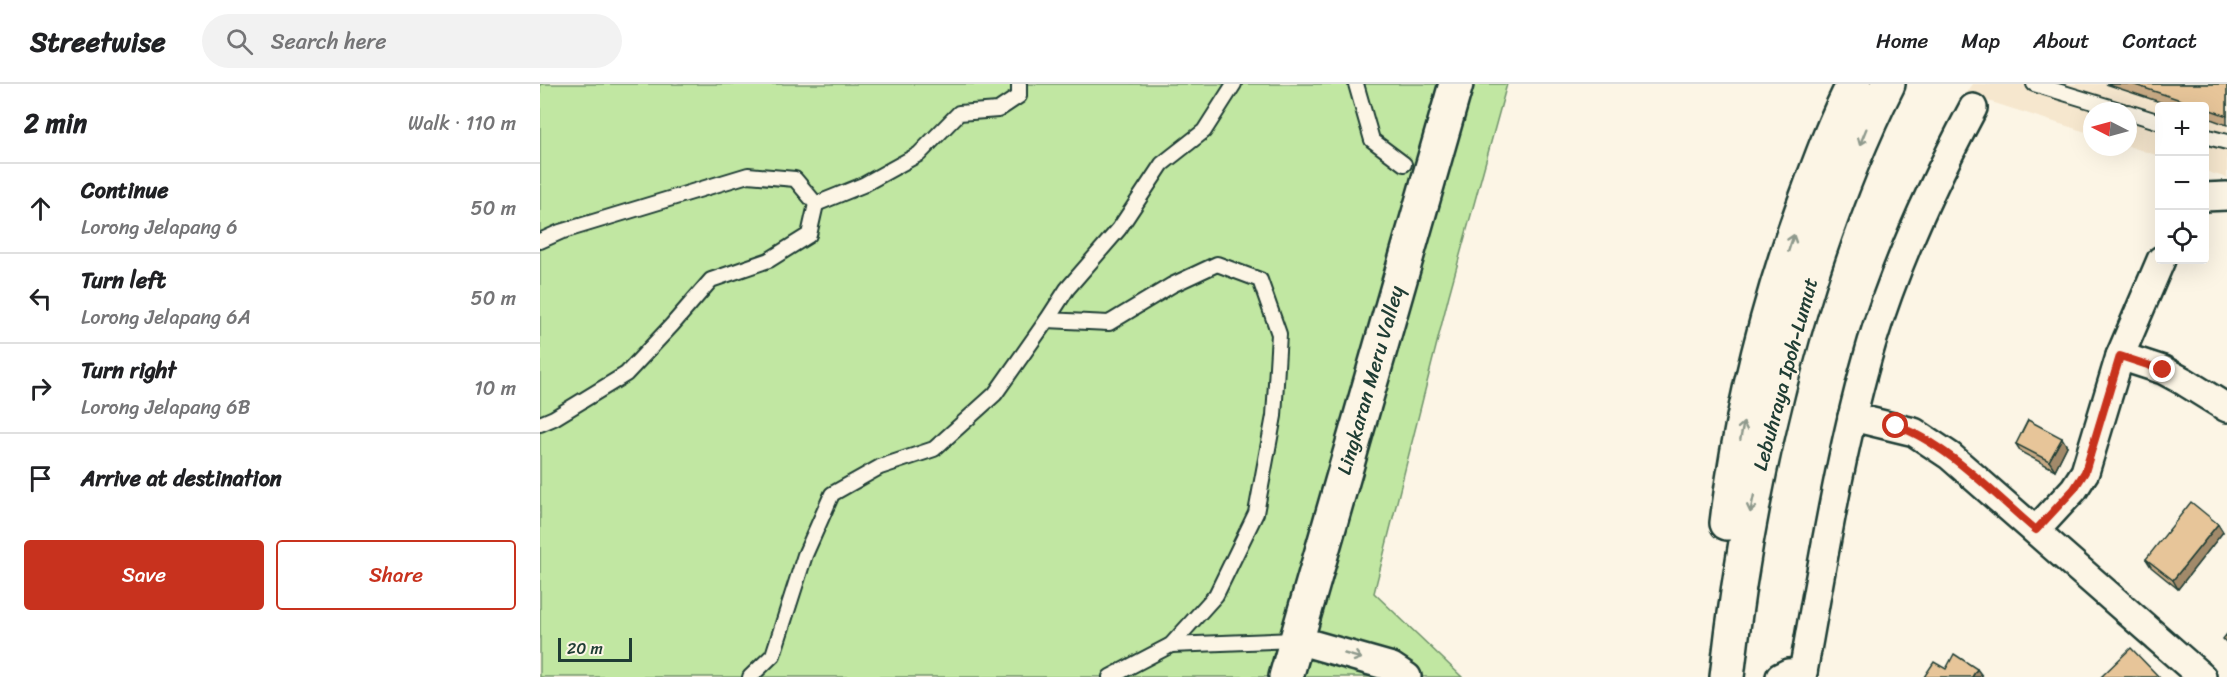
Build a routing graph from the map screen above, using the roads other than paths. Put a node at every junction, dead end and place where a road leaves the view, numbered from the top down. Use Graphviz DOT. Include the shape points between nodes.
graph roads {
  1 [pos="1019,84"];
  2 [pos="1234,84"];
  3 [pos="1356,84"];
  4 [pos="1456,84"];
  5 [pos="1854,84"];
  6 [pos="1888,84"];
  7 [pos="2034,84"];
  8 [pos="2093,102"];
  9 [pos="1973,108"];
  10 [pos="2137,115"];
  11 [pos="2155,120"];
  12 [pos="2209,136"];
  13 [pos="2227,142"];
  14 [pos="1404,164"];
  15 [pos="2227,196"];
  16 [pos="2209,197"];
  17 [pos="816,204"];
  18 [pos="540,242"];
  19 [pos="2159,264"];
  20 [pos="1047,320"];
  21 [pos="2120,356"];
  22 [pos="2227,408"];
  23 [pos="1852,417"];
  24 [pos="540,424"];
  25 [pos="2036,530"];
  26 [pos="1297,640"];
  27 [pos="1172,645"];
  28 [pos="1797,675"];
  29 [pos="750,677"];
  30 [pos="1110,677"];
  31 [pos="1286,677"];
  32 [pos="1407,677"];
  33 [pos="1713,677"];
  34 [pos="1727,677"];
  35 [pos="2202,677"];
  1 -- 17 [label="lane" via="1019,96 998,110 959,113 920,154 863,185"];
  2 -- 20 [label="lane" via="1204,131 1162,164 1119,229 1067,289"];
  3 -- 14 [label="lane" via="1372,140"];
  4 -- 26 [label="main road, Lingkaran Meru Valley"];
  33 -- 5 [label="main road, Lebuhraya Ipoh-Lumut, one-way" via="1728,518 1754,371 1791,242 1839,112"];
  6 -- 34 [label="main road, Lebuhraya Ipoh-Lumut, one-way" via="1867,124 1837,200 1781,376 1749,521"];
  7 -- 8 [label="lane"];
  9 -- 23 [label="street" via="1943,164 1892,283"];
  10 -- 11 [label="lane"];
  12 -- 13 [label="lane"];
  15 -- 16 [label="street"];
  17 -- 18 [label="lane" via="795,179 748,175 560,231"];
  17 -- 24 [label="lane" via="809,235 769,260 711,280 626,374"];
  19 -- 21 [label="street"];
  20 -- 27 [label="lane" via="1109,323 1172,285 1217,264 1260,280 1279,334 1274,416 1256,513 1216,595"];
  20 -- 29 [label="lane" via="995,394 934,449 880,467 832,494 805,555 773,655"];
  21 -- 22 [label="street" via="2186,381"];
  21 -- 25 [label="street" via="2085,472"];
  23 -- 25 [label="street" via="1914,432 1950,456"];
  23 -- 28 [label="street"];
  25 -- 35 [label="street"];
  26 -- 27 [label="lane"];
  26 -- 31 [label="main road, Lingkaran Meru Valley"];
  26 -- 32 [label="street, one-way" via="1392,667"];
  27 -- 30 [label="lane"];
}
